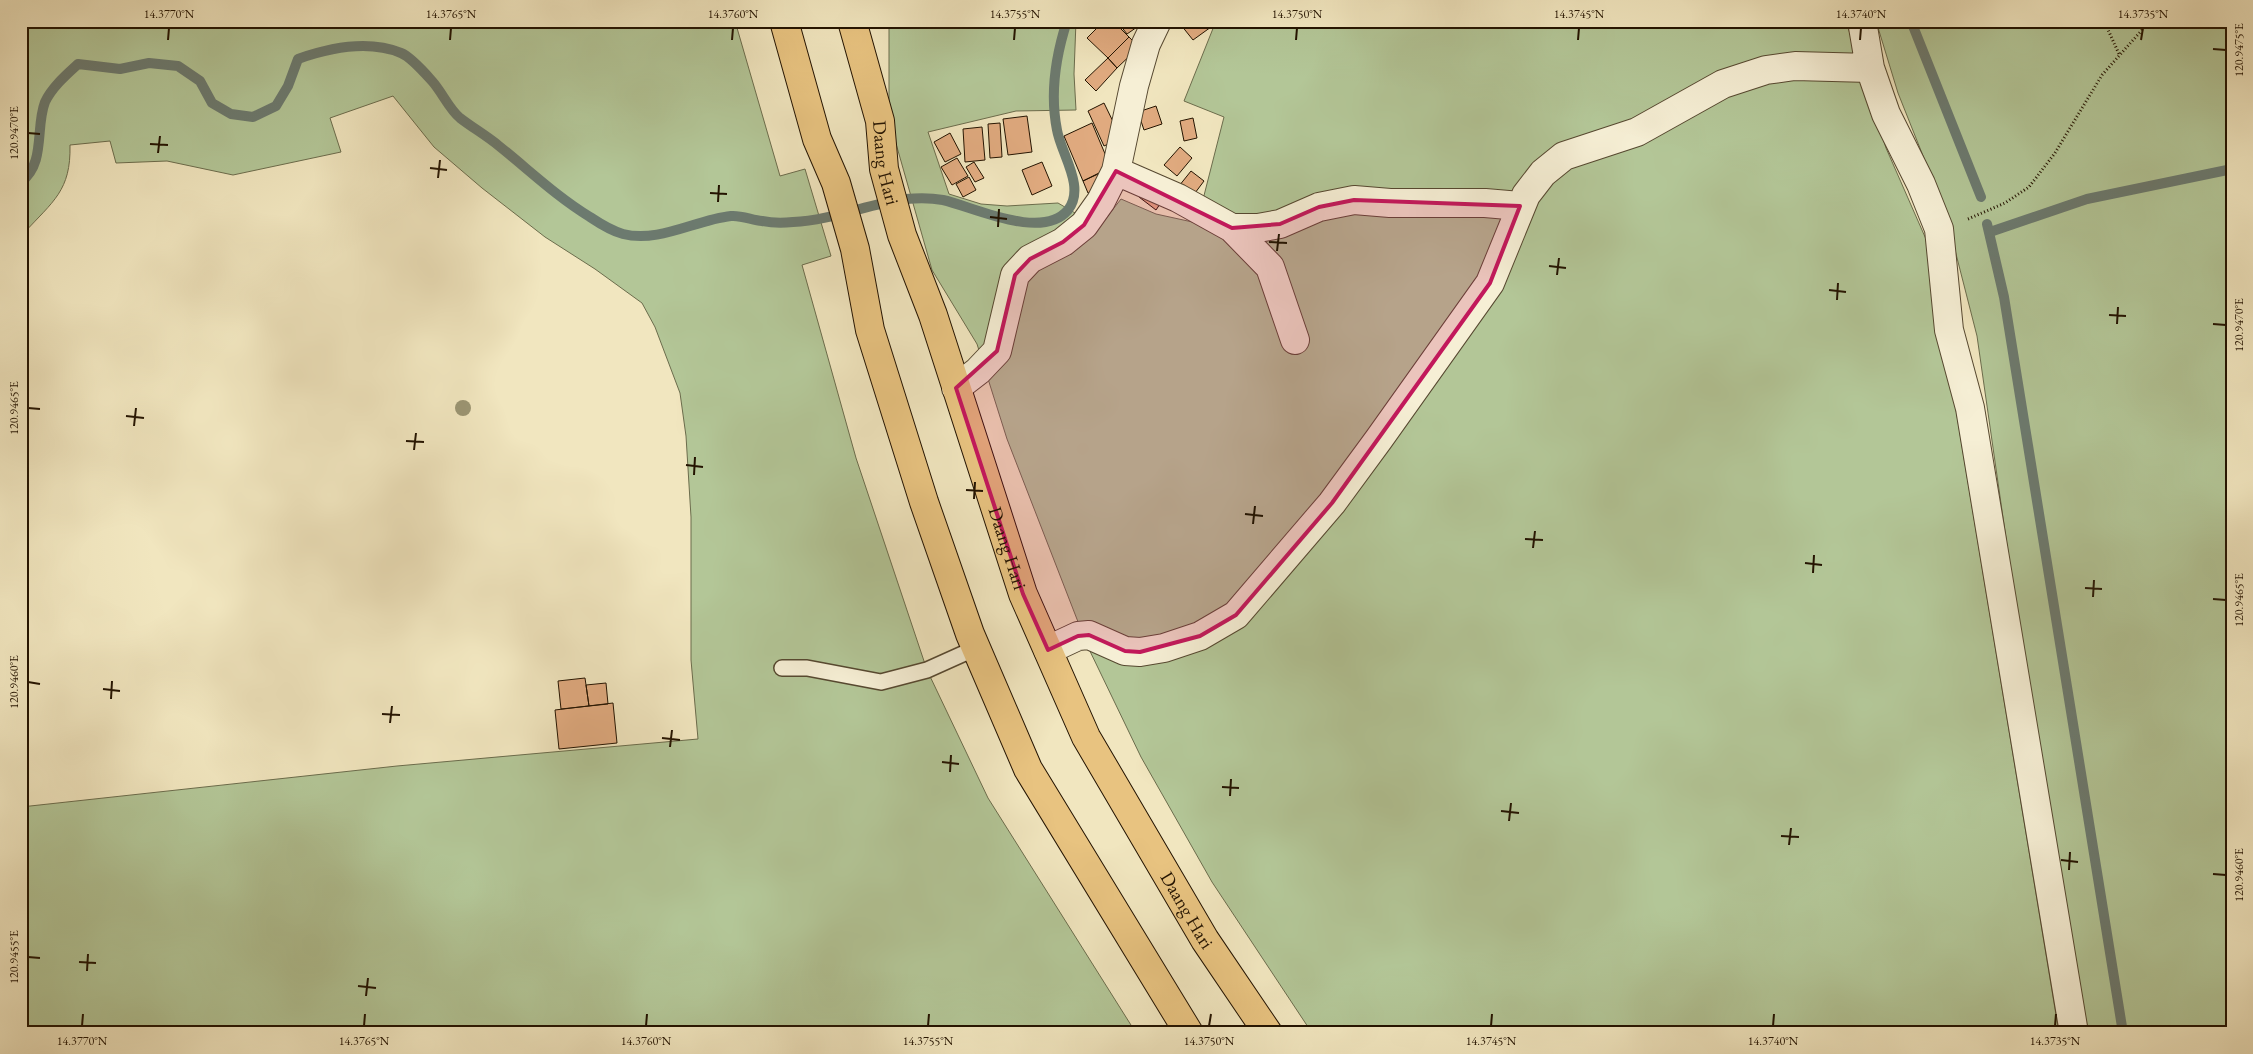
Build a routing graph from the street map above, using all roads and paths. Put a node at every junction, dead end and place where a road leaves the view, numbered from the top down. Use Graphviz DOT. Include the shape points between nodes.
graph roads {
  1 [pos="784,21"];
  2 [pos="852,21"];
  3 [pos="1157,21"];
  4 [pos="1862,21"];
  5 [pos="2104,21"];
  6 [pos="2150,21"];
  7 [pos="2119,54"];
  8 [pos="1870,68"];
  9 [pos="1116,171"];
  10 [pos="1520,206"];
  11 [pos="1232,228"];
  12 [pos="1939,229"];
  13 [pos="1295,340"];
  14 [pos="956,388"];
  15 [pos="976,648"];
  16 [pos="1048,650"];
  17 [pos="782,668"];
  18 [pos="1190,1033"];
  19 [pos="1268,1033"];
  20 [pos="2074,1033"];
  1 -- 15 [label="main road" via="817,139 836,183 855,249 870,330 924,502"];
  2 -- 14 [label="main road, Daang Hari" via="880,121 884,169 902,235"];
  3 -- 9 [label="street" via="1146,44 1134,86"];
  4 -- 8 [label="street"];
  5 -- 7 [label="path"];
  6 -- 7 [label="path"];
  7 -- 12 [label="path" via="2102,75 2056,153 2029,187 2005,203"];
  8 -- 10 [label="street" via="1795,66 1766,70 1723,84 1637,132 1564,156 1544,173"];
  8 -- 12 [label="street" via="1886,114"];
  9 -- 11 [label="street" via="1178,198"];
  9 -- 14 [label="street" via="1084,225 1063,242 1030,258 1015,275 997,351"];
  10 -- 11 [label="street" via="1354,200 1319,207 1280,224"];
  10 -- 16 [label="street" via="1490,283 1332,503 1236,615 1200,636 1164,648 1125,651 1089,635 1078,636"];
  11 -- 13 [label="street" via="1270,267"];
  12 -- 20 [label="street" via="1949,330 1970,408"];
  14 -- 16 [label="main road, Daang Hari" via="1023,594"];
  15 -- 17 [label="lane" via="927,670 881,682 807,668"];
  15 -- 18 [label="main road" via="1028,769"];
  16 -- 19 [label="main road, Daang Hari" via="1086,737 1204,940"];
}
